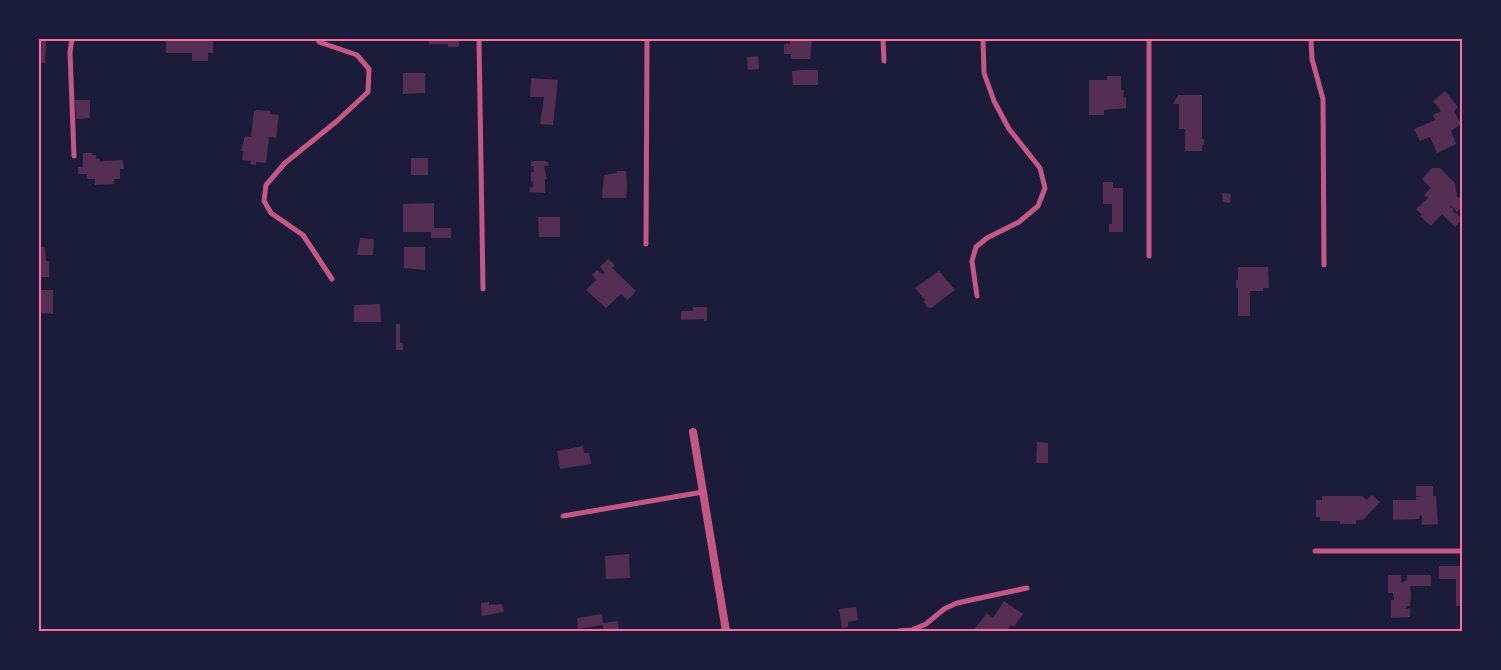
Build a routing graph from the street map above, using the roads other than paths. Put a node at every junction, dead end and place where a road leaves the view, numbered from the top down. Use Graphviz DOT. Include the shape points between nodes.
graph roads {
  1 [pos="72,39"];
  2 [pos="318,39"];
  3 [pos="479,39"];
  4 [pos="647,39"];
  5 [pos="883,39"];
  6 [pos="983,39"];
  7 [pos="1149,39"];
  8 [pos="1311,39"];
  9 [pos="884,60"];
  10 [pos="74,156"];
  11 [pos="646,244"];
  12 [pos="1148,256"];
  13 [pos="1324,265"];
  14 [pos="332,279"];
  15 [pos="483,289"];
  16 [pos="977,296"];
  17 [pos="693,432"];
  18 [pos="703,492"];
  19 [pos="563,516"];
  20 [pos="1462,551"];
  21 [pos="1315,552"];
  22 [pos="1027,588"];
  23 [pos="726,631"];
  24 [pos="899,631"];
  1 -- 10 [label="street"];
  2 -- 14 [label="street" via="357,54 369,69 368,92 338,121 285,163 266,185 264,201 271,212 303,236"];
  3 -- 15 [label="street"];
  4 -- 11 [label="street"];
  5 -- 9 [label="street"];
  6 -- 16 [label="street" via="984,73 994,101 1009,129 1040,168 1045,188 1038,206 976,247 972,261"];
  7 -- 12 [label="street"];
  8 -- 13 [label="street" via="1313,64 1324,99"];
  17 -- 18 [label="street"];
  18 -- 19 [label="street"];
  18 -- 23 [label="street"];
  20 -- 21 [label="street"];
  22 -- 24 [label="street" via="956,603 926,624"];
}
